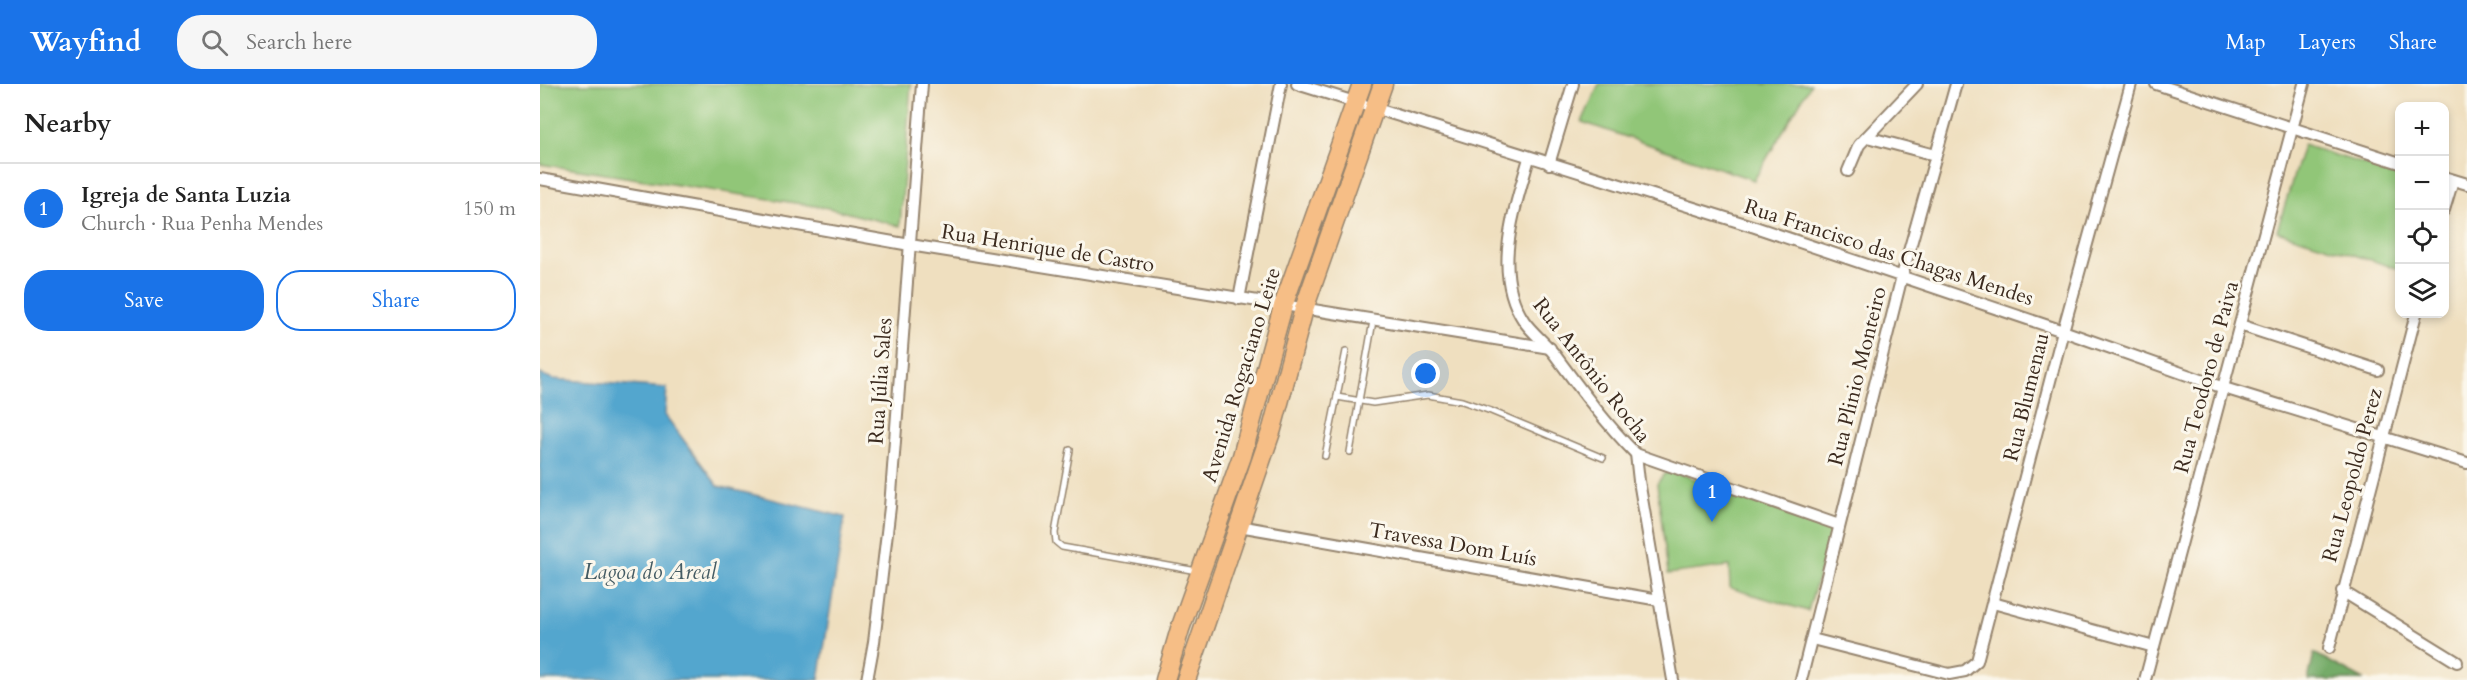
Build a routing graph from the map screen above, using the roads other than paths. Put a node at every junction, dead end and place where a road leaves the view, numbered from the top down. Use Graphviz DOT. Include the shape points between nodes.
graph roads {
  1 [pos="922,84"];
  2 [pos="1281,84"];
  3 [pos="1297,84"];
  4 [pos="1362,84"];
  5 [pos="1383,84"];
  6 [pos="1573,84"];
  7 [pos="1917,84"];
  8 [pos="1956,84"];
  9 [pos="2131,84"];
  10 [pos="2156,84"];
  11 [pos="2304,84"];
  12 [pos="1357,103"];
  13 [pos="1375,109"];
  14 [pos="2290,129"];
  15 [pos="1867,137"];
  16 [pos="1935,155"];
  17 [pos="1529,158"];
  18 [pos="2395,161"];
  19 [pos="1549,164"];
  20 [pos="1848,171"];
  21 [pos="540,179"];
  22 [pos="2449,179"];
  23 [pos="2467,184"];
  24 [pos="910,244"];
  25 [pos="1902,276"];
  26 [pos="1239,299"];
  27 [pos="1283,306"];
  28 [pos="1304,309"];
  29 [pos="2415,318"];
  30 [pos="1373,321"];
  31 [pos="2240,325"];
  32 [pos="2063,331"];
  33 [pos="1550,348"];
  34 [pos="1346,351"];
  35 [pos="2378,370"];
  36 [pos="2224,388"];
  37 [pos="1337,397"];
  38 [pos="1359,401"];
  39 [pos="2382,437"];
  40 [pos="1070,450"];
  41 [pos="1350,452"];
  42 [pos="1636,453"];
  43 [pos="1325,456"];
  44 [pos="1603,458"];
  45 [pos="2467,463"];
  46 [pos="1839,525"];
  47 [pos="1239,526"];
  48 [pos="1201,572"];
  49 [pos="2342,591"];
  50 [pos="1659,600"];
  51 [pos="1993,603"];
  52 [pos="1812,639"];
  53 [pos="2154,647"];
  54 [pos="2329,648"];
  55 [pos="2457,662"];
  56 [pos="867,680"];
  57 [pos="1165,680"];
  58 [pos="1186,680"];
  59 [pos="1673,680"];
  60 [pos="1801,680"];
  61 [pos="2145,680"];
  1 -- 24 [label="street, Rua Júlia Sales"];
  2 -- 26 [label="street"];
  3 -- 12 [label="street, Rua Francisco das Chagas Mendes"];
  4 -- 12 [label="main road, Avenida Rogaciano Leite"];
  5 -- 13 [label="main road, Avenida Rogaciano Leite"];
  6 -- 19 [label="street"];
  7 -- 15 [label="street"];
  8 -- 16 [label="street, Rua Plinio Monteiro"];
  9 -- 32 [label="street, Rua Blumenau"];
  10 -- 14 [label="street"];
  11 -- 14 [label="street, Rua Teodoro de Paiva"];
  12 -- 13 [label="street, Rua Francisco das Chagas Mendes"];
  12 -- 27 [label="main road, Avenida Rogaciano Leite"];
  13 -- 17 [label="street, Rua Francisco das Chagas Mendes"];
  13 -- 28 [label="main road, Avenida Rogaciano Leite"];
  14 -- 18 [label="street"];
  14 -- 31 [label="street, Rua Teodoro de Paiva"];
  15 -- 16 [label="street"];
  15 -- 20 [label="street" via="1859,145"];
  16 -- 25 [label="street, Rua Plinio Monteiro"];
  17 -- 19 [label="street, Rua Francisco das Chagas Mendes"];
  17 -- 33 [label="street, Rua Antônio Rocha" via="1508,241 1510,284 1524,322"];
  19 -- 25 [label="street, Rua Francisco das Chagas Mendes"];
  21 -- 24 [label="street, Rua Henrique de Castro"];
  22 -- 23 [label="street"];
  24 -- 26 [label="street, Rua Henrique de Castro"];
  24 -- 56 [label="street, Rua Júlia Sales" via="890,507"];
  25 -- 32 [label="street, Rua Francisco das Chagas Mendes"];
  25 -- 46 [label="street, Rua Plinio Monteiro"];
  26 -- 27 [label="street, Rua Henrique de Castro"];
  27 -- 28 [label="street, Rua Henrique de Castro"];
  27 -- 48 [label="main road, Avenida Rogaciano Leite" via="1242,456"];
  28 -- 30 [label="street, Rua Henrique de Castro"];
  28 -- 47 [label="main road, Avenida Rogaciano Leite" via="1272,429"];
  29 -- 39 [label="street, Rua Leopoldo Perez"];
  30 -- 33 [label="street, Rua Henrique de Castro"];
  30 -- 38 [label="lane"];
  31 -- 35 [label="street"];
  31 -- 36 [label="street, Rua Teodoro de Paiva"];
  32 -- 36 [label="street, Rua Francisco das Chagas Mendes"];
  32 -- 51 [label="street, Rua Blumenau"];
  33 -- 42 [label="street, Rua Antônio Rocha" via="1600,414"];
  34 -- 37 [label="lane"];
  36 -- 39 [label="street, Rua Francisco das Chagas Mendes"];
  36 -- 53 [label="street, Rua Teodoro de Paiva"];
  37 -- 38 [label="lane"];
  37 -- 43 [label="lane"];
  38 -- 41 [label="lane"];
  38 -- 44 [label="lane" via="1383,403 1428,396 1462,401"];
  39 -- 45 [label="street, Rua Francisco das Chagas Mendes"];
  39 -- 49 [label="street, Rua Leopoldo Perez"];
  40 -- 48 [label="lane" via="1056,542 1062,547"];
  42 -- 46 [label="street"];
  42 -- 50 [label="street, Rua Antônio Rocha"];
  46 -- 52 [label="street, Rua Plinio Monteiro"];
  47 -- 50 [label="street, Travessa Dom Luís"];
  47 -- 58 [label="main road, Avenida Rogaciano Leite"];
  48 -- 57 [label="main road, Avenida Rogaciano Leite"];
  49 -- 54 [label="street, Rua Leopoldo Perez"];
  49 -- 55 [label="street"];
  50 -- 59 [label="street, Rua Antônio Rocha"];
  51 -- 52 [label="street, Rua Blumenau" via="1977,661 1965,671 1949,674"];
  51 -- 53 [label="street"];
  52 -- 60 [label="street, Rua Plinio Monteiro"];
  53 -- 61 [label="street, Rua Teodoro de Paiva"];
}
